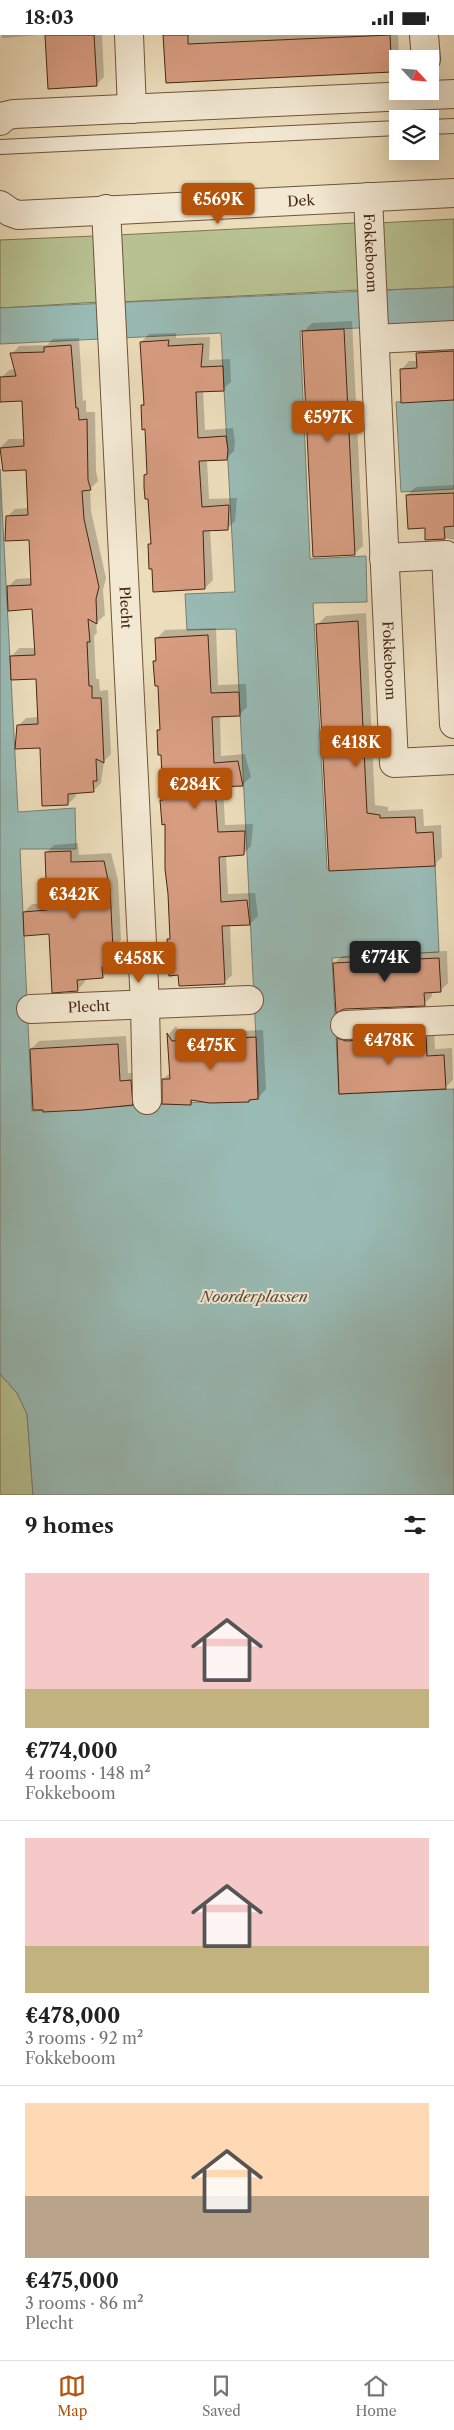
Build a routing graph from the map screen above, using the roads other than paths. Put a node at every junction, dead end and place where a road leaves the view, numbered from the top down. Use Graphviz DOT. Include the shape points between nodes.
graph roads {
  1 [pos="129,35"];
  2 [pos="424,35"];
  3 [pos="425,50"];
  4 [pos="389,96"];
  5 [pos="132,109"];
  6 [pos="0,121"];
  7 [pos="454,126"];
  8 [pos="439,127"];
  9 [pos="389,128"];
  10 [pos="0,147"];
  11 [pos="454,193"];
  12 [pos="368,197"];
  13 [pos="0,205"];
  14 [pos="106,209"];
  15 [pos="374,334"];
  16 [pos="454,335"];
  17 [pos="450,555"];
  18 [pos="384,558"];
  19 [pos="454,724"];
  20 [pos="454,760"];
  21 [pos="249,1000"];
  22 [pos="145,1005"];
  23 [pos="31,1009"];
  24 [pos="454,1020"];
  25 [pos="345,1025"];
  26 [pos="147,1100"];
  1 -- 5 [label="street"];
  2 -- 3 [label="street"];
  4 -- 5 [label="street"];
  5 -- 6 [label="street" via="14,114"];
  7 -- 8 [label="lane"];
  9 -- 10 [label="lane"];
  11 -- 12 [label="street, Dek"];
  12 -- 14 [label="street, Dek"];
  12 -- 15 [label="street, Fokkeboom"];
  13 -- 14 [label="street, Dek" via="18,215"];
  14 -- 22 [label="street, Plecht"];
  15 -- 16 [label="street"];
  15 -- 18 [label="street, Fokkeboom"];
  17 -- 18 [label="street"];
  17 -- 19 [label="street"];
  18 -- 20 [label="street, Fokkeboom" via="394,763"];
  21 -- 22 [label="street, Plecht"];
  22 -- 23 [label="street, Plecht"];
  22 -- 26 [label="street, Plecht"];
  24 -- 25 [label="street"];
}
